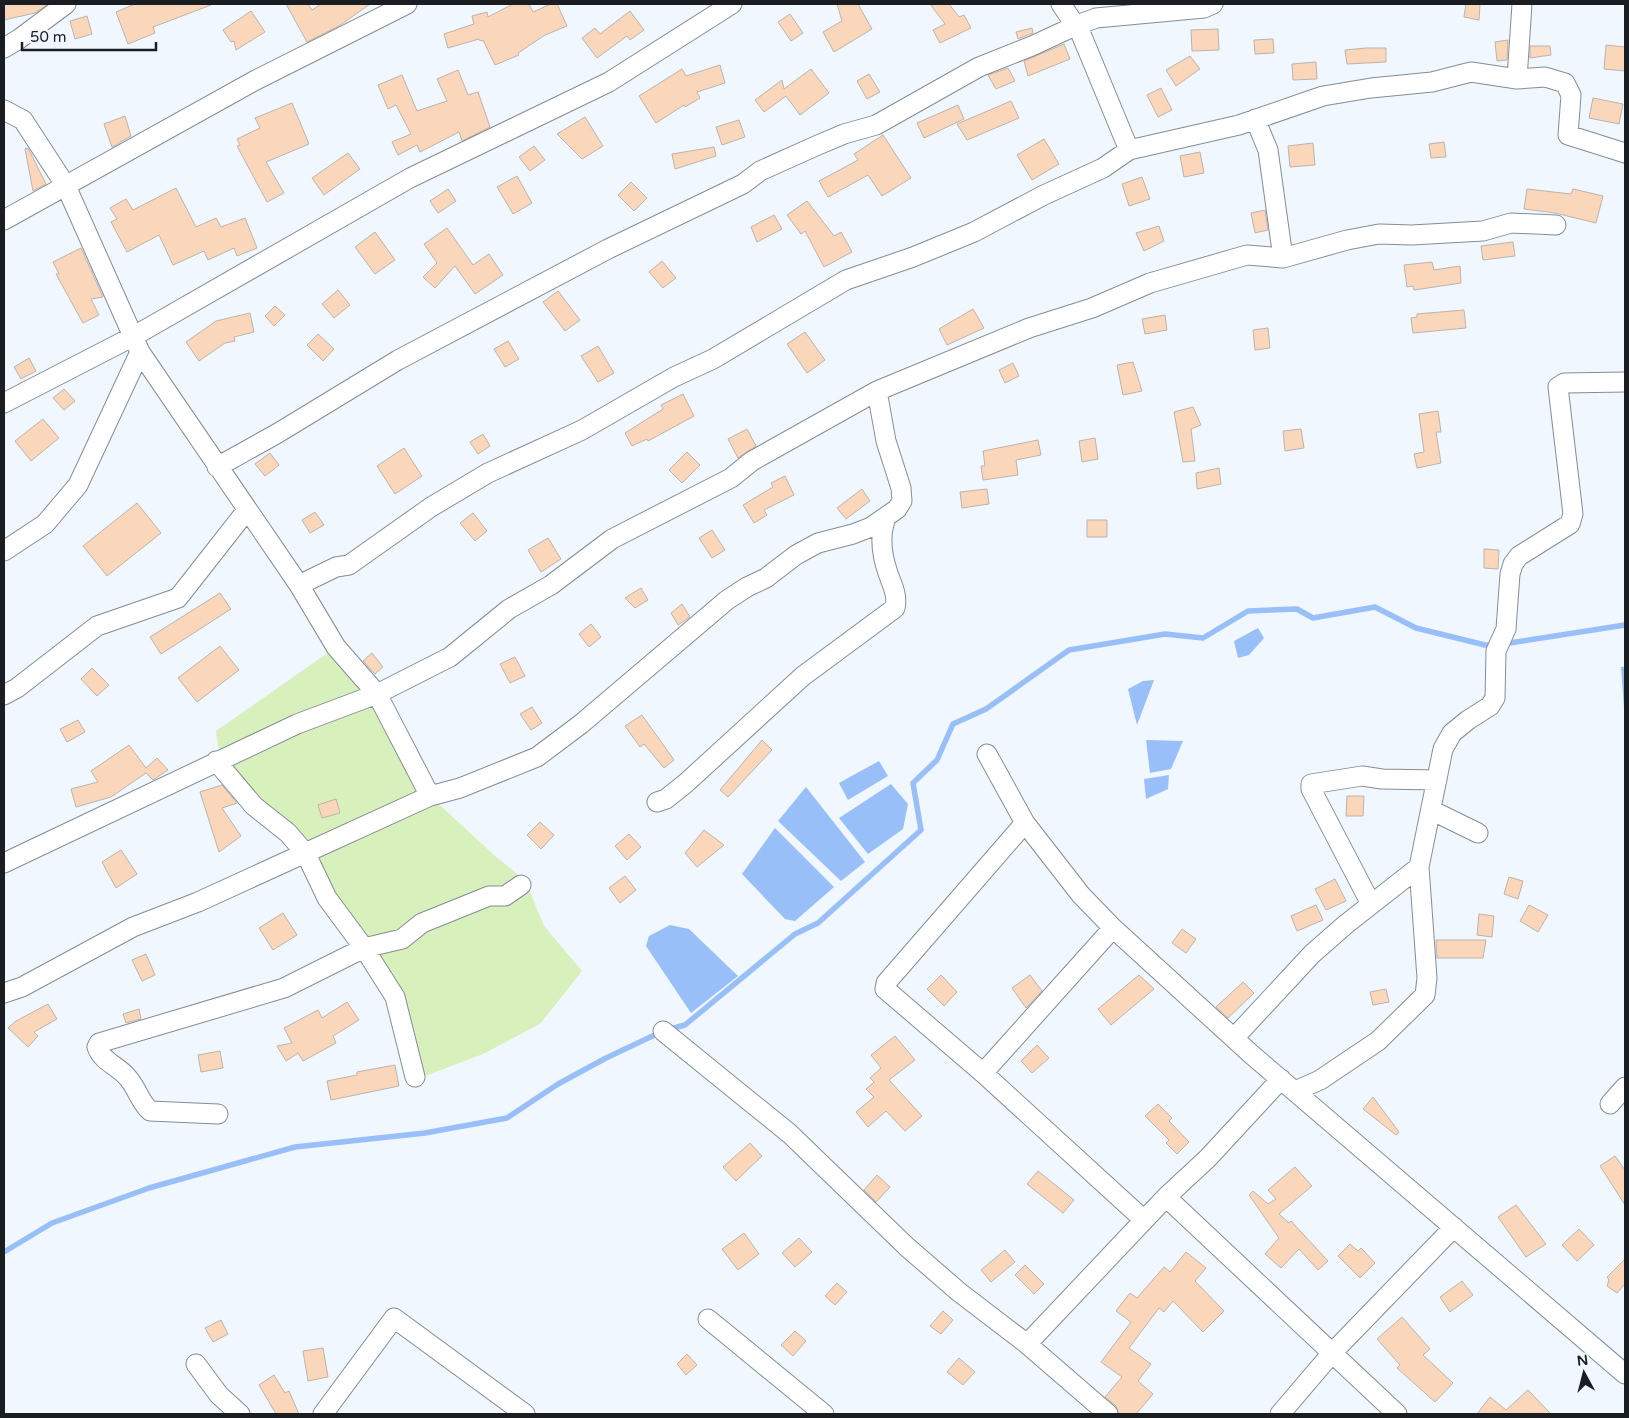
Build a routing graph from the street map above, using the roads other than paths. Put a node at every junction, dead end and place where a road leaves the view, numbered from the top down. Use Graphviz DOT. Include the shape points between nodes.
graph roads {
  1 [pos="66,4"];
  2 [pos="407,4"];
  3 [pos="732,4"];
  4 [pos="1061,4"];
  5 [pos="1214,4"];
  6 [pos="1522,4"];
  7 [pos="1075,26"];
  8 [pos="4,48"];
  9 [pos="1517,79"];
  10 [pos="4,110"];
  11 [pos="1255,119"];
  12 [pos="1128,150"];
  13 [pos="1625,153"];
  14 [pos="66,186"];
  15 [pos="4,220"];
  16 [pos="1556,225"];
  17 [pos="1283,258"];
  18 [pos="137,344"];
  19 [pos="1625,382"];
  20 [pos="877,391"];
  21 [pos="4,403"];
  22 [pos="217,467"];
  23 [pos="247,510"];
  24 [pos="886,518"];
  25 [pos="4,552"];
  26 [pos="299,585"];
  27 [pos="377,694"];
  28 [pos="4,695"];
  29 [pos="987,754"];
  30 [pos="216,761"];
  31 [pos="1437,780"];
  32 [pos="430,796"];
  33 [pos="656,802"];
  34 [pos="1431,810"];
  35 [pos="1025,823"];
  36 [pos="1478,833"];
  37 [pos="306,854"];
  38 [pos="4,863"];
  39 [pos="1419,867"];
  40 [pos="521,885"];
  41 [pos="1372,904"];
  42 [pos="1113,928"];
  43 [pos="364,948"];
  44 [pos="4,993"];
  45 [pos="663,1031"];
  46 [pos="1234,1038"];
  47 [pos="983,1073"];
  48 [pos="415,1077"];
  49 [pos="1288,1085"];
  50 [pos="1625,1087"];
  51 [pos="1610,1104"];
  52 [pos="218,1114"];
  53 [pos="1166,1197"];
  54 [pos="1144,1220"];
  55 [pos="1454,1227"];
  56 [pos="708,1319"];
  57 [pos="1027,1344"];
  58 [pos="1332,1353"];
  59 [pos="196,1364"];
  60 [pos="1625,1374"];
  61 [pos="240,1414"];
  62 [pos="323,1414"];
  63 [pos="525,1414"];
  64 [pos="824,1414"];
  65 [pos="1108,1414"];
  66 [pos="1280,1414"];
  67 [pos="1397,1414"];
  1 -- 8 [label="street"];
  2 -- 14 [label="street" via="254,81"];
  3 -- 18 [label="street" via="609,82 410,178"];
  4 -- 7 [label="street"];
  5 -- 7 [label="street" via="1204,8 1096,18"];
  6 -- 9 [label="street"];
  7 -- 12 [label="street"];
  7 -- 22 [label="street" via="978,67 876,125 844,134 760,171 743,184 608,249 398,360"];
  9 -- 11 [label="street" via="1471,72 1432,82 1323,96"];
  9 -- 13 [label="street" via="1545,78 1565,83 1571,95 1568,135"];
  10 -- 14 [label="street" via="23,120"];
  11 -- 12 [label="street"];
  11 -- 17 [label="street" via="1268,150"];
  12 -- 26 [label="street" via="1103,168 974,232 846,280 712,359 589,426 488,473 349,565 336,567"];
  14 -- 15 [label="street"];
  14 -- 18 [label="street"];
  16 -- 17 [label="street" via="1511,223 1483,231 1379,234"];
  17 -- 20 [label="street" via="1247,255 1150,283 1092,308 1029,328"];
  18 -- 21 [label="street"];
  18 -- 22 [label="street"];
  18 -- 25 [label="street" via="78,485 45,524"];
  19 -- 31 [label="street" via="1564,383 1558,387 1573,514 1570,524 1519,556 1513,564 1506,629 1498,644 1495,698 1490,706 1452,733 1443,750"];
  20 -- 24 [label="street" via="886,440 902,488 902,501"];
  20 -- 27 [label="street" via="752,462 731,478 612,539 551,584 509,609 450,657"];
  22 -- 23 [label="street"];
  23 -- 26 [label="street"];
  23 -- 28 [label="street" via="178,598 97,626"];
  24 -- 32 [label="street" via="854,534 818,543 727,600 581,724 537,757 460,788"];
  24 -- 33 [label="street" via="882,527 882,546 897,597 896,608 803,676 686,783 666,799"];
  26 -- 27 [label="street" via="336,648"];
  27 -- 30 [label="street" via="297,724"];
  27 -- 32 [label="street"];
  29 -- 35 [label="street"];
  30 -- 37 [label="street" via="254,806 288,833"];
  30 -- 38 [label="street"];
  31 -- 34 [label="street"];
  31 -- 41 [label="street" via="1362,776 1311,784"];
  32 -- 37 [label="street"];
  34 -- 36 [label="street"];
  34 -- 39 [label="street"];
  35 -- 42 [label="street" via="1081,895"];
  35 -- 47 [label="street" via="885,986"];
  37 -- 43 [label="street" via="327,898"];
  37 -- 44 [label="street" via="134,927 22,987"];
  39 -- 41 [label="street"];
  39 -- 49 [label="street" via="1427,978 1425,995 1378,1041 1320,1080"];
  40 -- 43 [label="street" via="505,896 488,896 422,923 402,939"];
  41 -- 46 [label="street" via="1312,954"];
  42 -- 46 [label="street"];
  42 -- 47 [label="street"];
  43 -- 48 [label="street" via="395,996"];
  43 -- 52 [label="street" via="284,988 99,1043 98,1050 102,1056 128,1077 150,1111"];
  45 -- 57 [label="street" via="790,1134 914,1253"];
  46 -- 49 [label="street"];
  47 -- 54 [label="street"];
  49 -- 53 [label="street"];
  49 -- 55 [label="street"];
  50 -- 51 [label="street"];
  53 -- 54 [label="street"];
  53 -- 58 [label="street"];
  54 -- 57 [label="street"];
  55 -- 58 [label="street"];
  55 -- 60 [label="street"];
  56 -- 64 [label="street"];
  57 -- 65 [label="street"];
  58 -- 66 [label="street"];
  58 -- 67 [label="street"];
  59 -- 61 [label="street" via="219,1395"];
  62 -- 63 [label="street" via="394,1318"];
}
